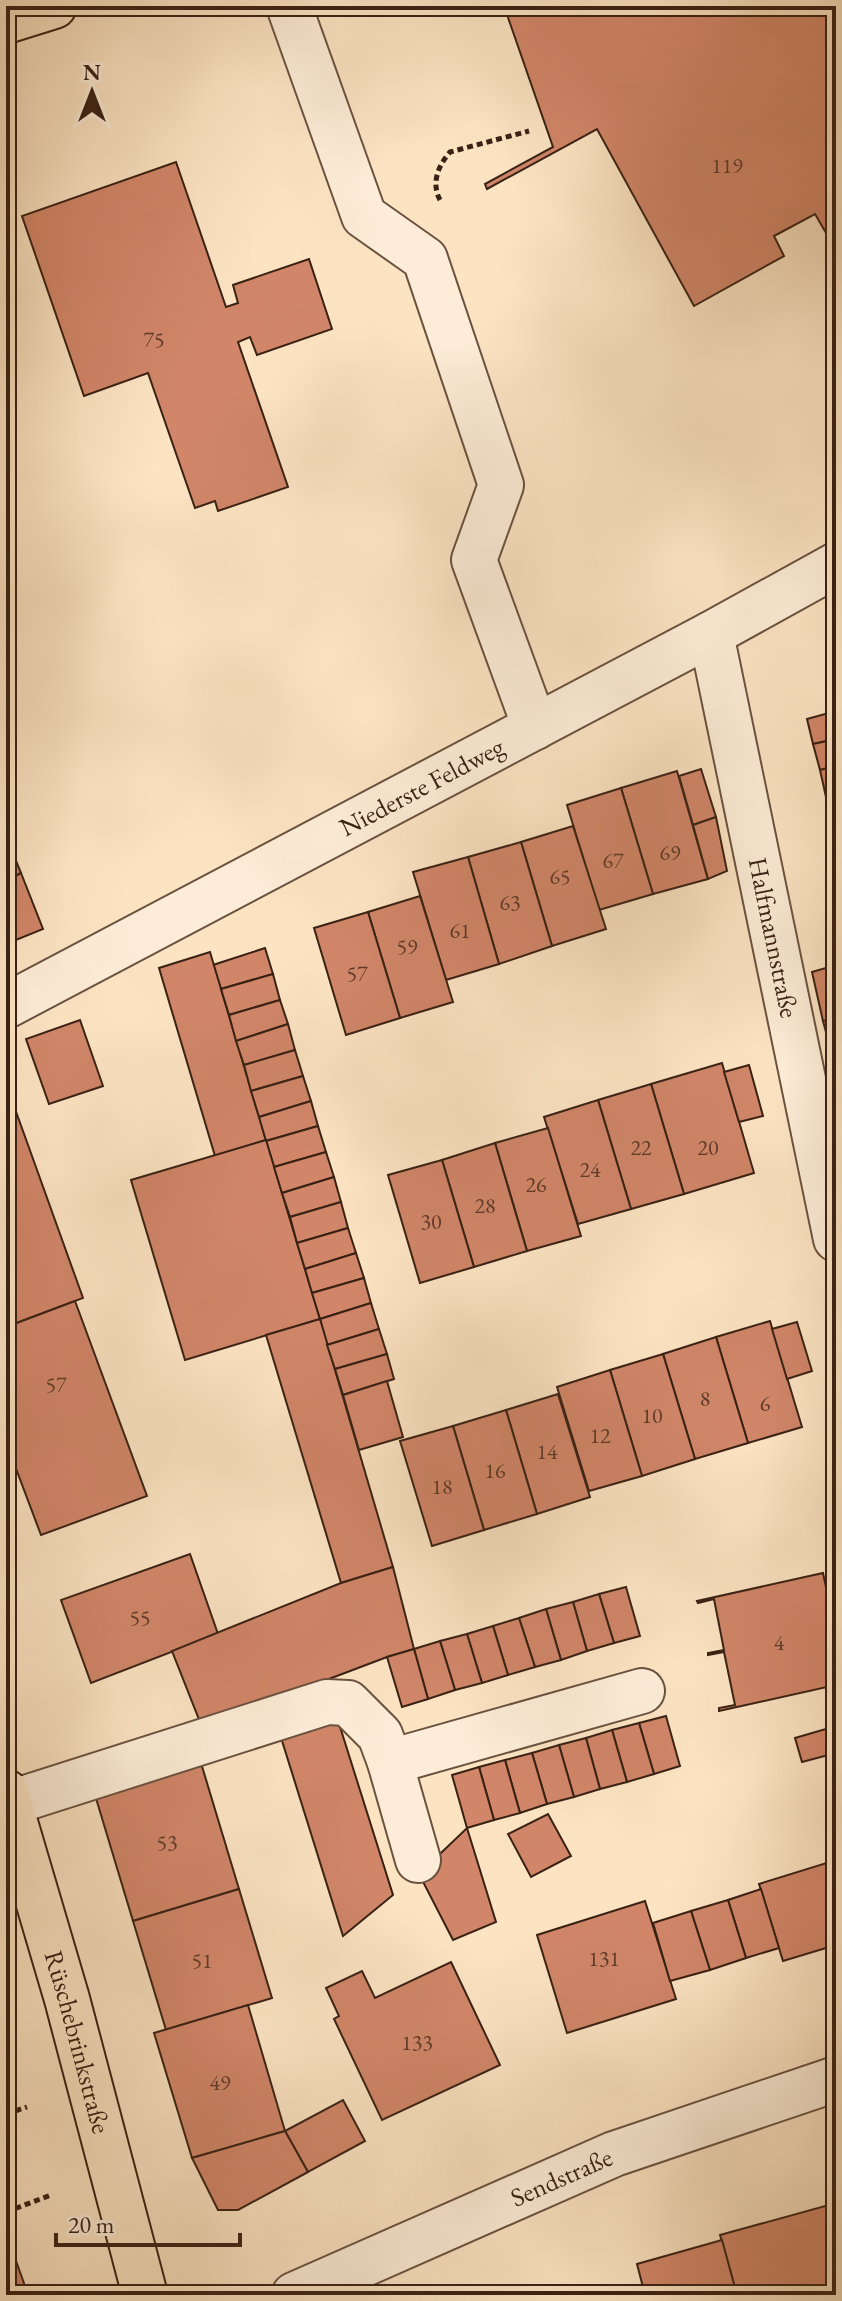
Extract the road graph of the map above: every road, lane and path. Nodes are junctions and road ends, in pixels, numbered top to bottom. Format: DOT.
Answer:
graph roads {
  1 [pos="54,6"];
  2 [pos="289,6"];
  3 [pos="6,21"];
  4 [pos="836,565"];
  5 [pos="711,634"];
  6 [pos="535,727"];
  7 [pos="6,1006"];
  8 [pos="836,1239"];
  9 [pos="642,1691"];
  10 [pos="390,1762"];
  11 [pos="8,1797"];
  12 [pos="418,1860"];
  13 [pos="836,2079"];
  14 [pos="27,2107"];
  15 [pos="6,2114"];
  16 [pos="51,2195"];
  17 [pos="6,2212"];
  18 [pos="145,2295"];
  19 [pos="294,2295"];
  1 -- 3 [label="main road"];
  2 -- 6 [label="street"];
  4 -- 5 [label="street, Niederste Feldweg"];
  5 -- 6 [label="street, Niederste Feldweg"];
  5 -- 8 [label="street, Halfmannstraße"];
  6 -- 7 [label="street, Niederste Feldweg"];
  9 -- 10 [label="street"];
  10 -- 11 [label="street"];
  10 -- 12 [label="street"];
  11 -- 18 [label="main road, Rüschebrinkstraße"];
  13 -- 19 [label="street, Sendstraße"];
  14 -- 15 [label="path"];
  16 -- 17 [label="path"];
}
